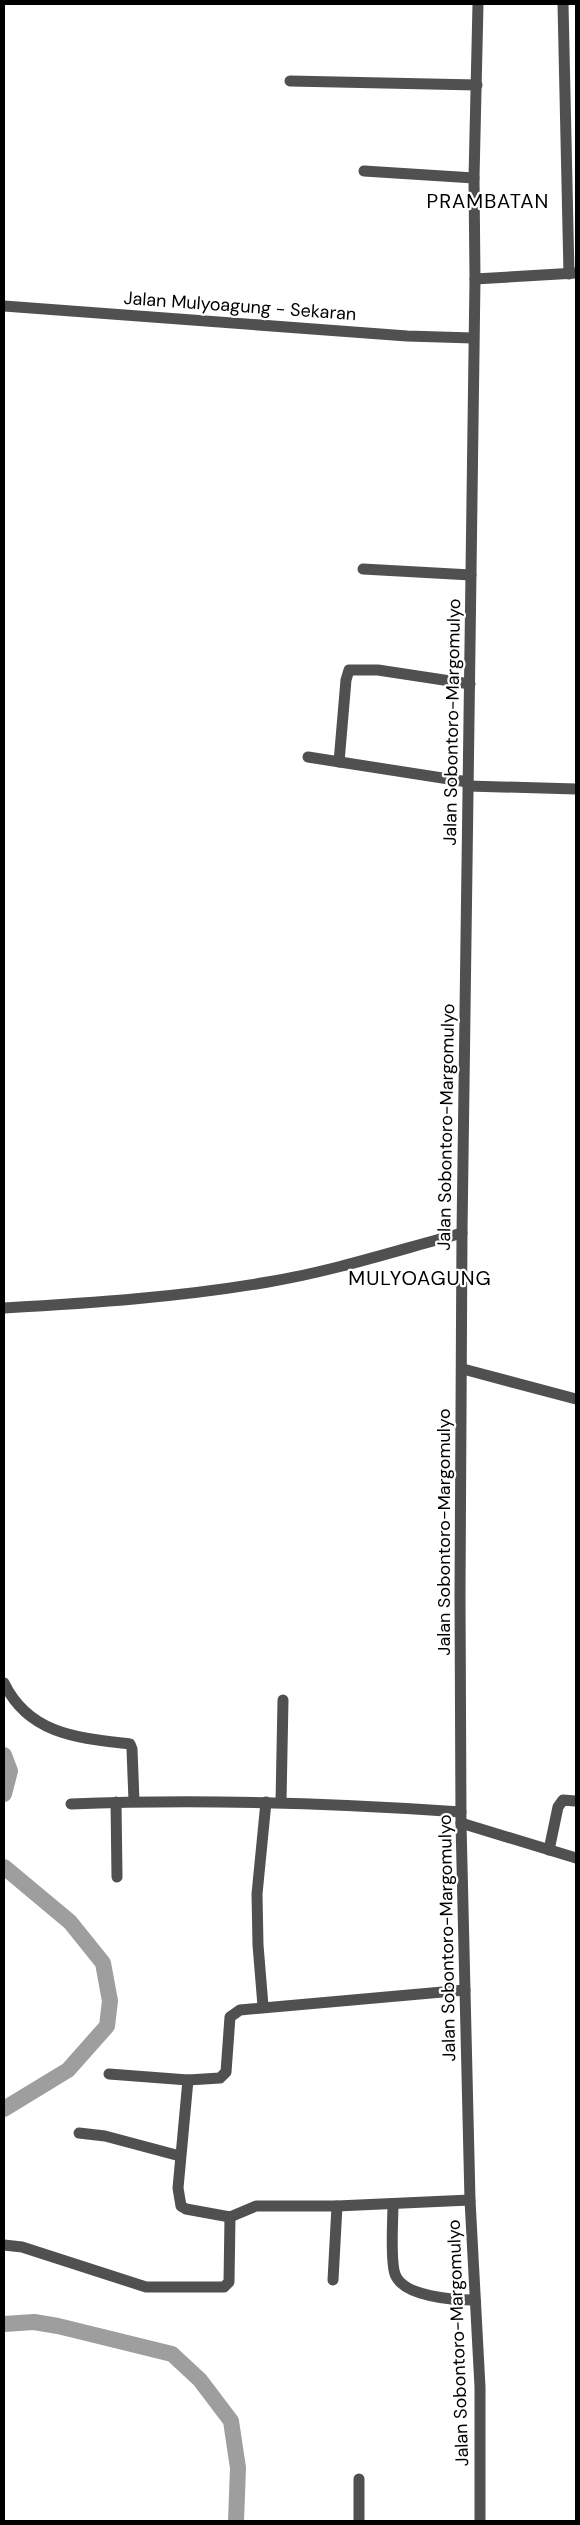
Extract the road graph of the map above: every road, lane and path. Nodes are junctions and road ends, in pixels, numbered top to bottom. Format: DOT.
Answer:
graph roads {
  1 [pos="478,4"];
  2 [pos="563,4"];
  3 [pos="290,81"];
  4 [pos="477,85"];
  5 [pos="364,171"];
  6 [pos="571,172"];
  7 [pos="474,178"];
  8 [pos="573,274"];
  9 [pos="475,279"];
  10 [pos="4,306"];
  11 [pos="473,338"];
  12 [pos="363,569"];
  13 [pos="472,575"];
  14 [pos="470,684"];
  15 [pos="308,758"];
  16 [pos="339,762"];
  17 [pos="468,784"];
  18 [pos="576,789"];
  19 [pos="462,1233"];
  20 [pos="4,1308"];
  21 [pos="463,1369"];
  22 [pos="576,1399"];
  23 [pos="4,1683"];
  24 [pos="283,1700"];
  25 [pos="134,1801"];
  26 [pos="116,1802"];
  27 [pos="266,1802"];
  28 [pos="281,1802"];
  29 [pos="575,1802"];
  30 [pos="71,1804"];
  31 [pos="461,1818"];
  32 [pos="549,1850"];
  33 [pos="576,1858"];
  34 [pos="117,1878"];
  35 [pos="465,1990"];
  36 [pos="264,2006"];
  37 [pos="109,2074"];
  38 [pos="188,2080"];
  39 [pos="78,2133"];
  40 [pos="180,2156"];
  41 [pos="470,2200"];
  42 [pos="393,2204"];
  43 [pos="337,2206"];
  44 [pos="230,2217"];
  45 [pos="4,2245"];
  46 [pos="333,2280"];
  47 [pos="475,2300"];
  48 [pos="360,2479"];
  49 [pos="359,2521"];
  50 [pos="480,2521"];
  1 -- 4 [label="street, Jalan Sobontoro-Margomulyo"];
  2 -- 6 [label="street"];
  3 -- 4 [label="street"];
  4 -- 7 [label="street, Jalan Sobontoro-Margomulyo"];
  5 -- 7 [label="street"];
  6 -- 8 [label="street"];
  7 -- 9 [label="street, Jalan Sobontoro-Margomulyo"];
  8 -- 9 [label="street"];
  9 -- 11 [label="street, Jalan Sobontoro-Margomulyo"];
  10 -- 11 [label="street, Jalan Mulyoagung - Sekaran"];
  11 -- 13 [label="street, Jalan Sobontoro-Margomulyo"];
  12 -- 13 [label="street"];
  13 -- 14 [label="street, Jalan Sobontoro-Margomulyo"];
  14 -- 16 [label="street"];
  14 -- 17 [label="street, Jalan Sobontoro-Margomulyo"];
  15 -- 16 [label="street"];
  16 -- 17 [label="street"];
  17 -- 18 [label="street"];
  17 -- 19 [label="street, Jalan Sobontoro-Margomulyo"];
  19 -- 20 [label="street"];
  19 -- 21 [label="street, Jalan Sobontoro-Margomulyo"];
  21 -- 22 [label="street"];
  21 -- 31 [label="street, Jalan Sobontoro-Margomulyo"];
  23 -- 25 [label="street"];
  24 -- 28 [label="street"];
  25 -- 26 [label="street"];
  25 -- 27 [label="street"];
  26 -- 30 [label="street"];
  26 -- 34 [label="street"];
  27 -- 28 [label="street"];
  27 -- 36 [label="street"];
  28 -- 31 [label="street"];
  29 -- 32 [label="street"];
  31 -- 32 [label="street"];
  31 -- 35 [label="street, Jalan Sobontoro-Margomulyo"];
  32 -- 33 [label="street"];
  35 -- 36 [label="street"];
  35 -- 41 [label="street, Jalan Sobontoro-Margomulyo"];
  36 -- 38 [label="street"];
  37 -- 38 [label="street"];
  38 -- 40 [label="street"];
  39 -- 40 [label="street"];
  40 -- 44 [label="street"];
  41 -- 42 [label="street"];
  41 -- 47 [label="street, Jalan Sobontoro-Margomulyo"];
  42 -- 43 [label="street"];
  42 -- 47 [label="street"];
  43 -- 44 [label="street"];
  43 -- 46 [label="street"];
  44 -- 45 [label="street"];
  47 -- 50 [label="street, Jalan Sobontoro-Margomulyo"];
  48 -- 49 [label="street"];
}
